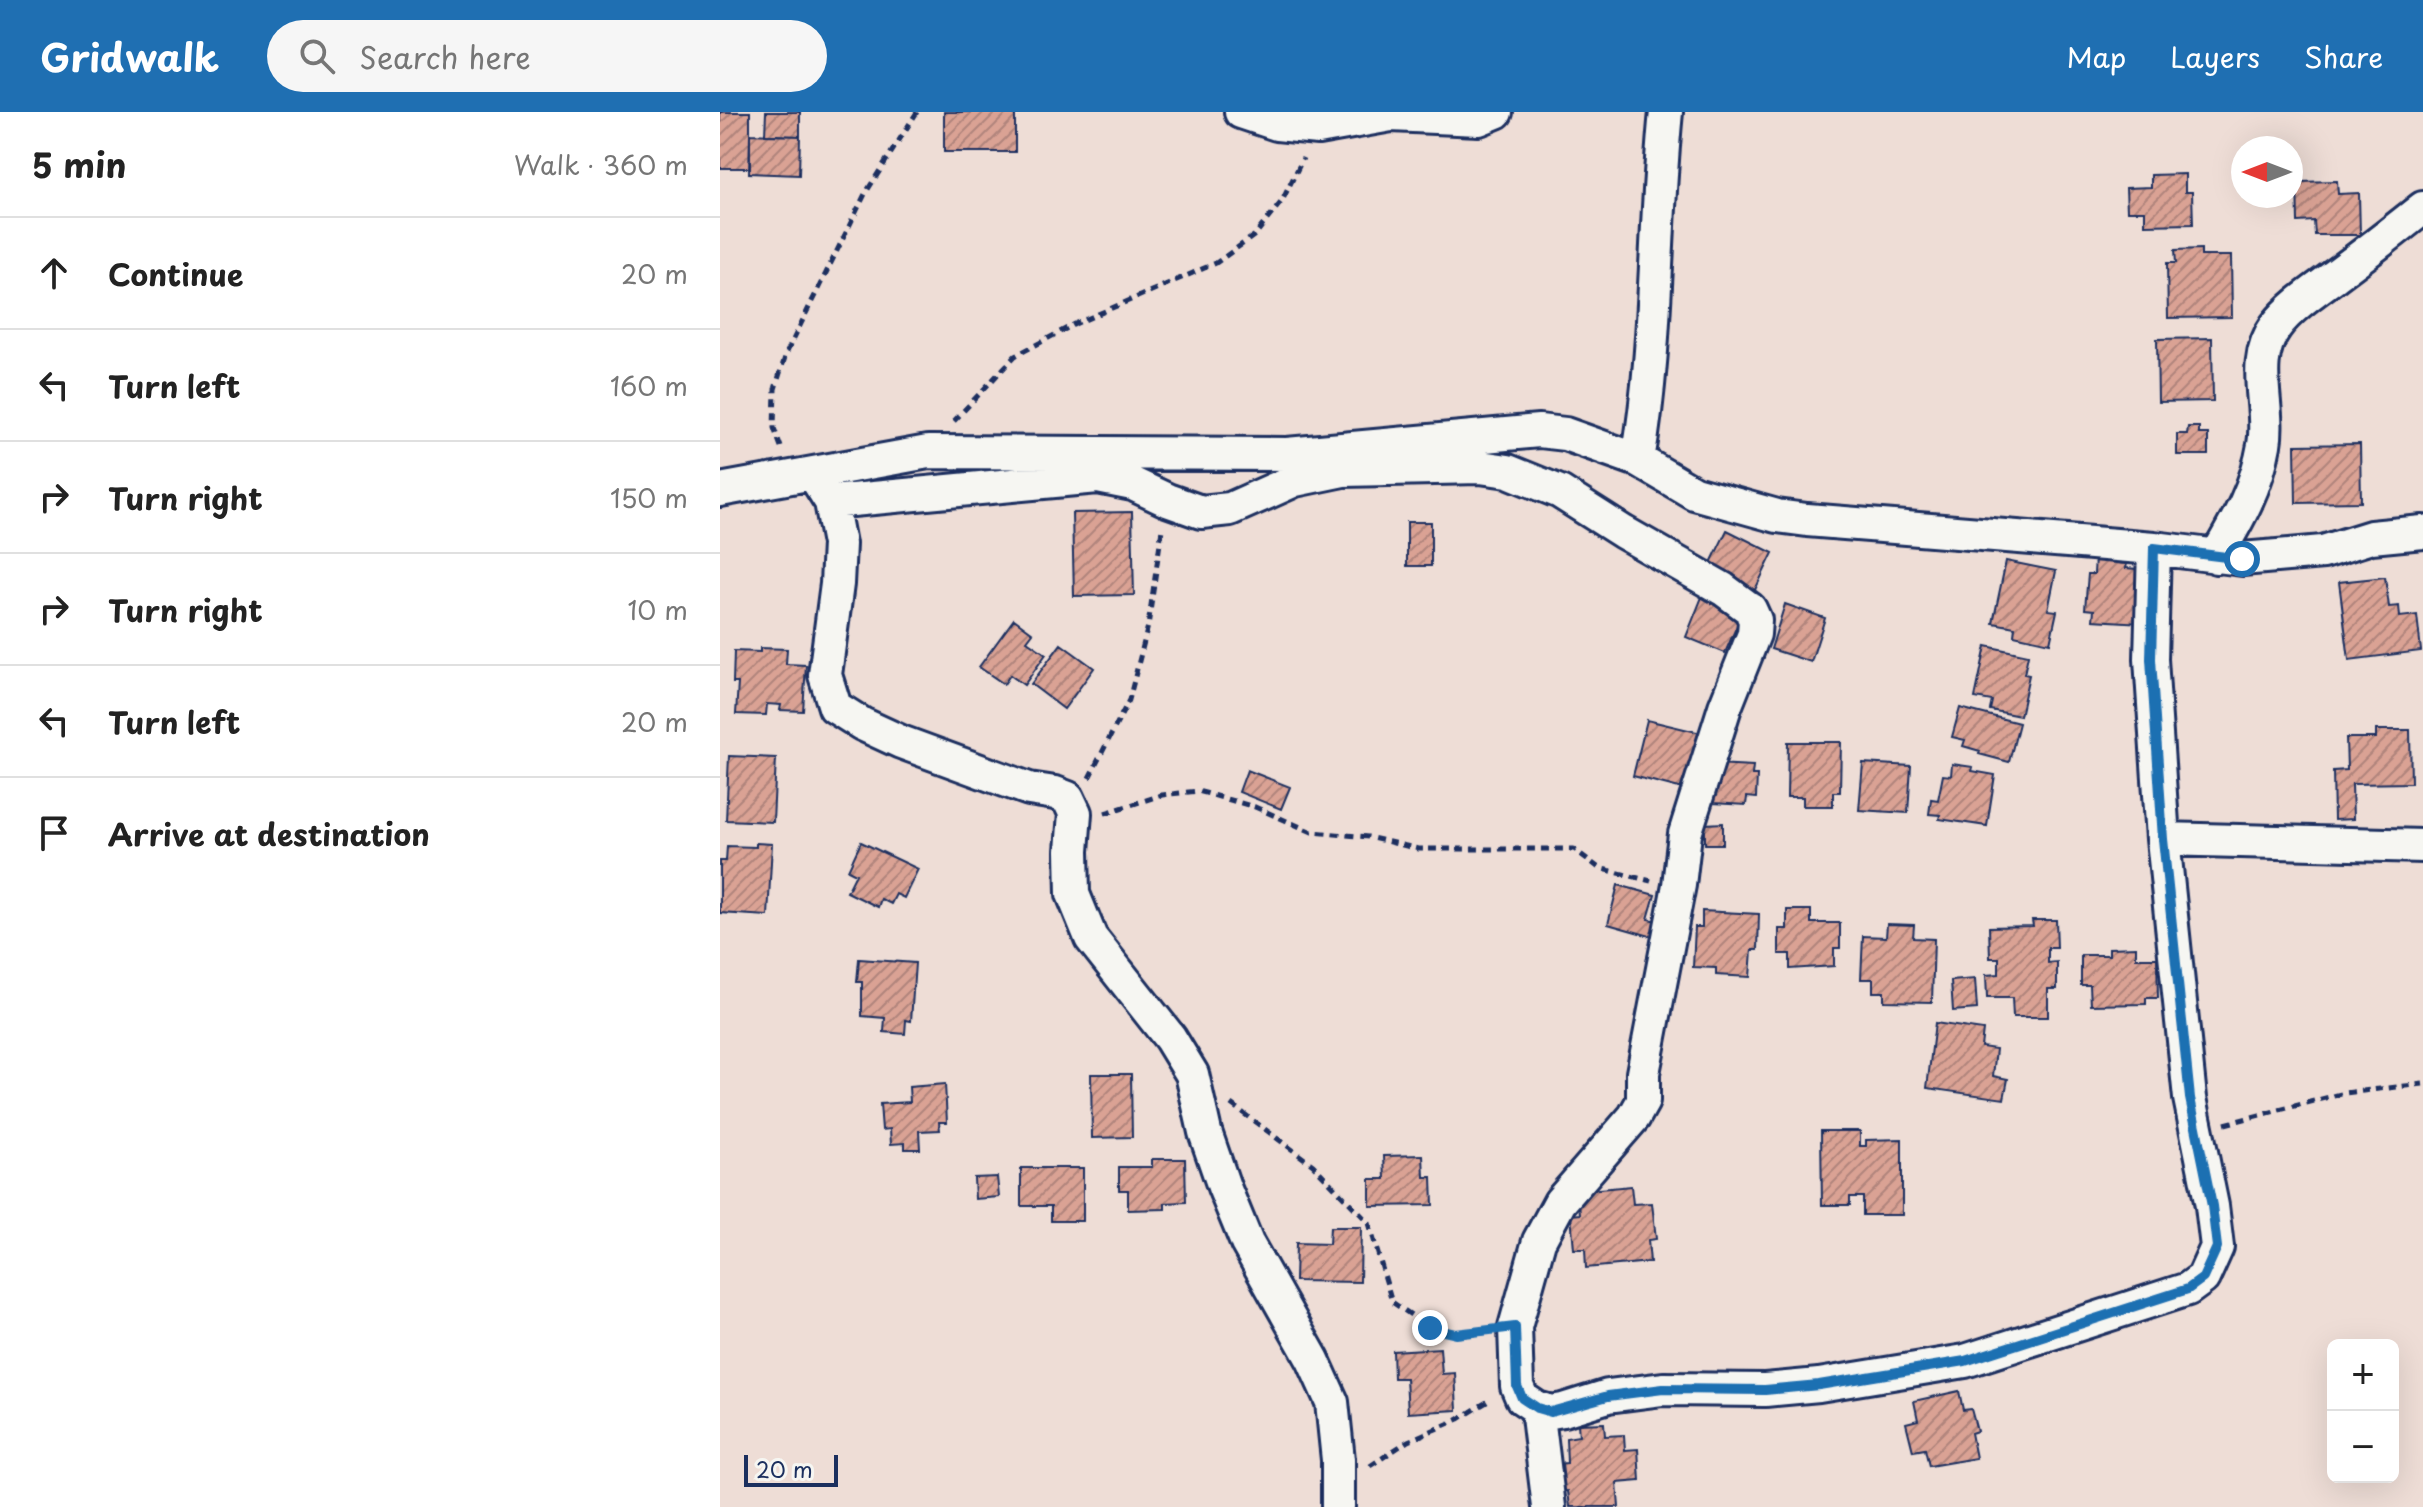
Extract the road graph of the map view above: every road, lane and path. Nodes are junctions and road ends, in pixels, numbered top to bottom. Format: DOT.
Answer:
graph roads {
  1 [pos="917,112"];
  2 [pos="1241,112"];
  3 [pos="1496,112"];
  4 [pos="1666,112"];
  5 [pos="1318,128"];
  6 [pos="2423,208"];
  7 [pos="928,452"];
  8 [pos="1638,460"];
  9 [pos="803,476"];
  10 [pos="720,490"];
  11 [pos="1167,500"];
  12 [pos="831,502"];
  13 [pos="2423,532"];
  14 [pos="2154,548"];
  15 [pos="2216,557"];
  16 [pos="1075,821"];
  17 [pos="2163,839"];
  18 [pos="2423,846"];
  19 [pos="1679,885"];
  20 [pos="1192,1074"];
  21 [pos="2423,1084"];
  22 [pos="2197,1133"];
  23 [pos="1515,1327"];
  24 [pos="1527,1397"];
  25 [pos="1338,1502"];
  26 [pos="1549,1507"];
  1 -- 9 [label="path"];
  2 -- 5 [label="street"];
  3 -- 5 [label="street"];
  4 -- 8 [label="street"];
  5 -- 7 [label="path"];
  6 -- 15 [label="street"];
  7 -- 8 [label="street"];
  7 -- 9 [label="street"];
  8 -- 14 [label="street"];
  9 -- 10 [label="street"];
  9 -- 12 [label="street"];
  11 -- 12 [label="street"];
  11 -- 16 [label="path"];
  11 -- 19 [label="street"];
  12 -- 16 [label="street"];
  13 -- 15 [label="street"];
  14 -- 15 [label="street"];
  14 -- 17 [label="street"];
  16 -- 19 [label="path"];
  16 -- 20 [label="street"];
  17 -- 18 [label="street"];
  17 -- 22 [label="street"];
  19 -- 23 [label="street"];
  20 -- 23 [label="path"];
  20 -- 25 [label="street"];
  21 -- 22 [label="path"];
  22 -- 24 [label="street"];
  23 -- 24 [label="street"];
  24 -- 25 [label="path"];
  24 -- 26 [label="street"];
}
